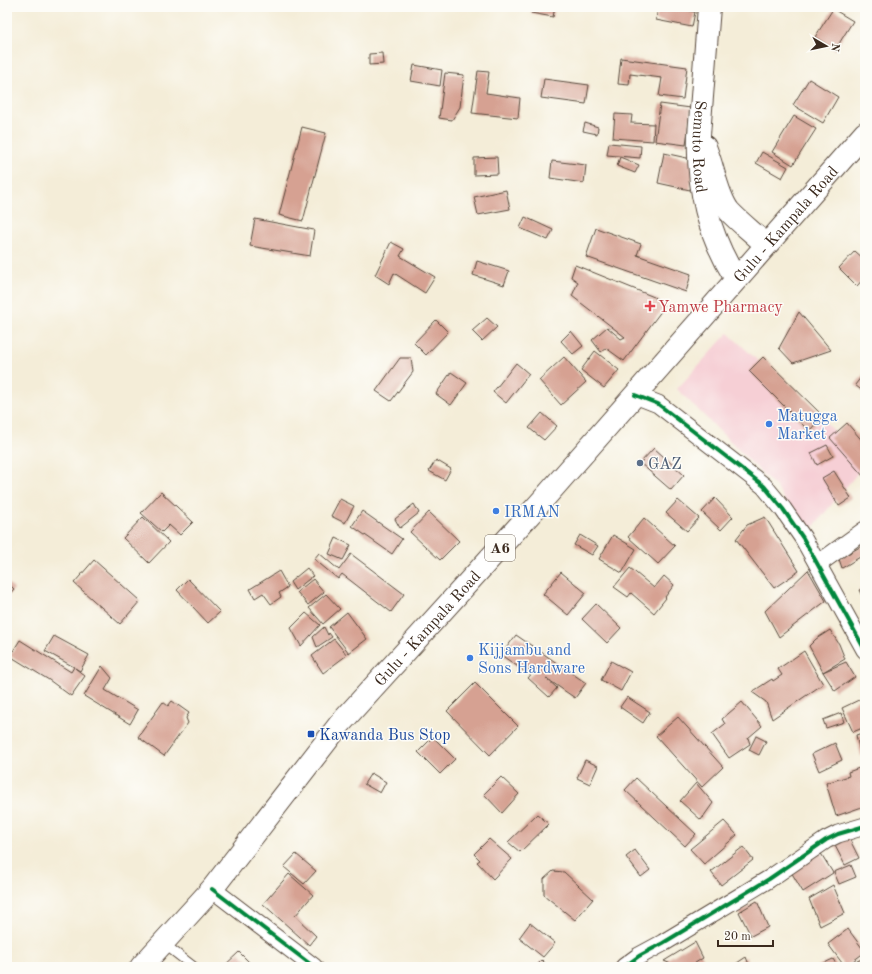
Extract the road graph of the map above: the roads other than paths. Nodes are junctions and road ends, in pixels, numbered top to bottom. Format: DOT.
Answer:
graph roads {
  1 [pos="709,7"];
  2 [pos="865,133"];
  3 [pos="699,135"];
  4 [pos="766,245"];
  5 [pos="736,279"];
  6 [pos="635,394"];
  7 [pos="865,530"];
  8 [pos="818,564"];
  9 [pos="865,650"];
  10 [pos="865,826"];
  11 [pos="212,889"];
  12 [pos="163,943"];
  13 [pos="141,967"];
  14 [pos="194,967"];
  15 [pos="314,967"];
  16 [pos="624,967"];
  1 -- 3 [label="main road, Semuto Road"];
  2 -- 4 [label="main road, Gulu - Kampala Road / A6"];
  3 -- 4 [label="main road"];
  3 -- 5 [label="main road, Semuto Road"];
  4 -- 5 [label="main road, Gulu - Kampala Road / A6"];
  5 -- 6 [label="main road, Gulu - Kampala Road / A6"];
  6 -- 8 [label="street"];
  6 -- 11 [label="main road, Gulu - Kampala Road / A6"];
  7 -- 8 [label="street"];
  8 -- 9 [label="street"];
  10 -- 16 [label="street"];
  11 -- 12 [label="main road, Gulu - Kampala Road / A6"];
  11 -- 15 [label="street"];
  12 -- 13 [label="main road, Gulu - Kampala Road / A6"];
  12 -- 14 [label="lane"];
}
